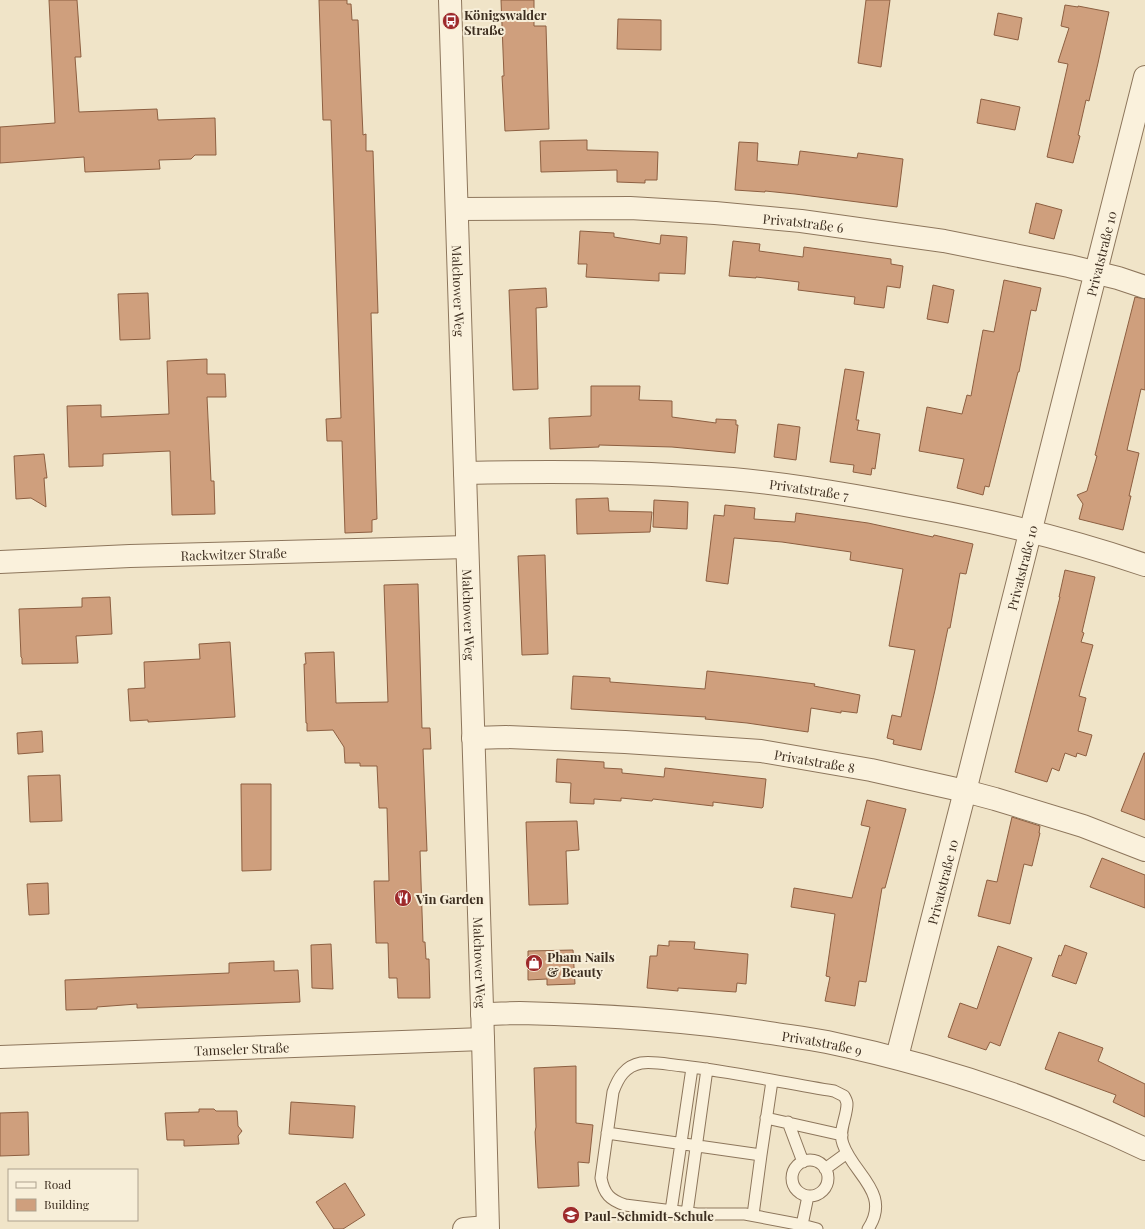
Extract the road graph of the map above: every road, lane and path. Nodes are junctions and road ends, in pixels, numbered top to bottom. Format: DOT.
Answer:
graph roads {
  1 [pos="450,0"];
  2 [pos="1145,77"];
  3 [pos="457,209"];
  4 [pos="1096,273"];
  5 [pos="1145,287"];
  6 [pos="465,473"];
  7 [pos="1031,531"];
  8 [pos="467,546"];
  9 [pos="0,562"];
  10 [pos="1145,565"];
  11 [pos="473,738"];
  12 [pos="965,790"];
  13 [pos="1145,850"];
  14 [pos="482,1014"];
  15 [pos="483,1039"];
  16 [pos="0,1057"];
  17 [pos="896,1057"];
  18 [pos="692,1068"];
  19 [pos="707,1069"];
  20 [pos="772,1081"];
  21 [pos="766,1118"];
  22 [pos="788,1122"];
  23 [pos="607,1133"];
  24 [pos="842,1135"];
  25 [pos="682,1144"];
  26 [pos="697,1146"];
  27 [pos="1145,1149"];
  28 [pos="847,1153"];
  29 [pos="761,1155"];
  30 [pos="803,1162"];
  31 [pos="825,1169"];
  32 [pos="808,1196"];
  33 [pos="671,1211"];
  34 [pos="687,1213"];
  35 [pos="753,1215"];
  36 [pos="802,1225"];
  37 [pos="488,1228"];
  38 [pos="464,1229"];
  39 [pos="817,1229"];
  40 [pos="868,1229"];
  1 -- 3 [label="street, Malchower Weg"];
  2 -- 4 [label="street, Privatstraße 10"];
  3 -- 4 [label="street, Privatstraße 6"];
  3 -- 6 [label="street, Malchower Weg"];
  4 -- 5 [label="street, Privatstraße 6"];
  4 -- 7 [label="street, Privatstraße 10"];
  6 -- 7 [label="street, Privatstraße 7"];
  6 -- 8 [label="street, Malchower Weg"];
  7 -- 10 [label="street, Privatstraße 7"];
  7 -- 12 [label="street, Privatstraße 10"];
  8 -- 9 [label="street, Rackwitzer Straße"];
  8 -- 11 [label="street, Malchower Weg"];
  11 -- 12 [label="street, Privatstraße 8"];
  11 -- 14 [label="street, Malchower Weg"];
  12 -- 13 [label="street, Privatstraße 8"];
  12 -- 17 [label="street, Privatstraße 10"];
  14 -- 15 [label="street, Malchower Weg"];
  14 -- 17 [label="street, Privatstraße 9"];
  15 -- 16 [label="street, Tamseler Straße"];
  15 -- 37 [label="street, Malchower Weg"];
  17 -- 27 [label="street, Privatstraße 9"];
  18 -- 19 [label="lane"];
  18 -- 23 [label="lane"];
  18 -- 25 [label="lane"];
  19 -- 20 [label="lane"];
  19 -- 26 [label="lane"];
  20 -- 21 [label="lane"];
  20 -- 24 [label="lane"];
  21 -- 22 [label="lane"];
  21 -- 29 [label="lane"];
  22 -- 24 [label="lane"];
  22 -- 30 [label="lane"];
  23 -- 25 [label="lane"];
  23 -- 33 [label="lane"];
  24 -- 28 [label="lane"];
  25 -- 26 [label="lane"];
  25 -- 33 [label="lane"];
  26 -- 29 [label="lane"];
  26 -- 34 [label="lane"];
  28 -- 31 [label="lane"];
  28 -- 40 [label="lane"];
  29 -- 35 [label="lane"];
  30 -- 31 [label="lane"];
  30 -- 32 [label="lane"];
  31 -- 32 [label="lane"];
  32 -- 36 [label="lane"];
  33 -- 34 [label="lane"];
  34 -- 35 [label="lane"];
  35 -- 36 [label="lane"];
  36 -- 39 [label="lane"];
  37 -- 38 [label="street"];
}
